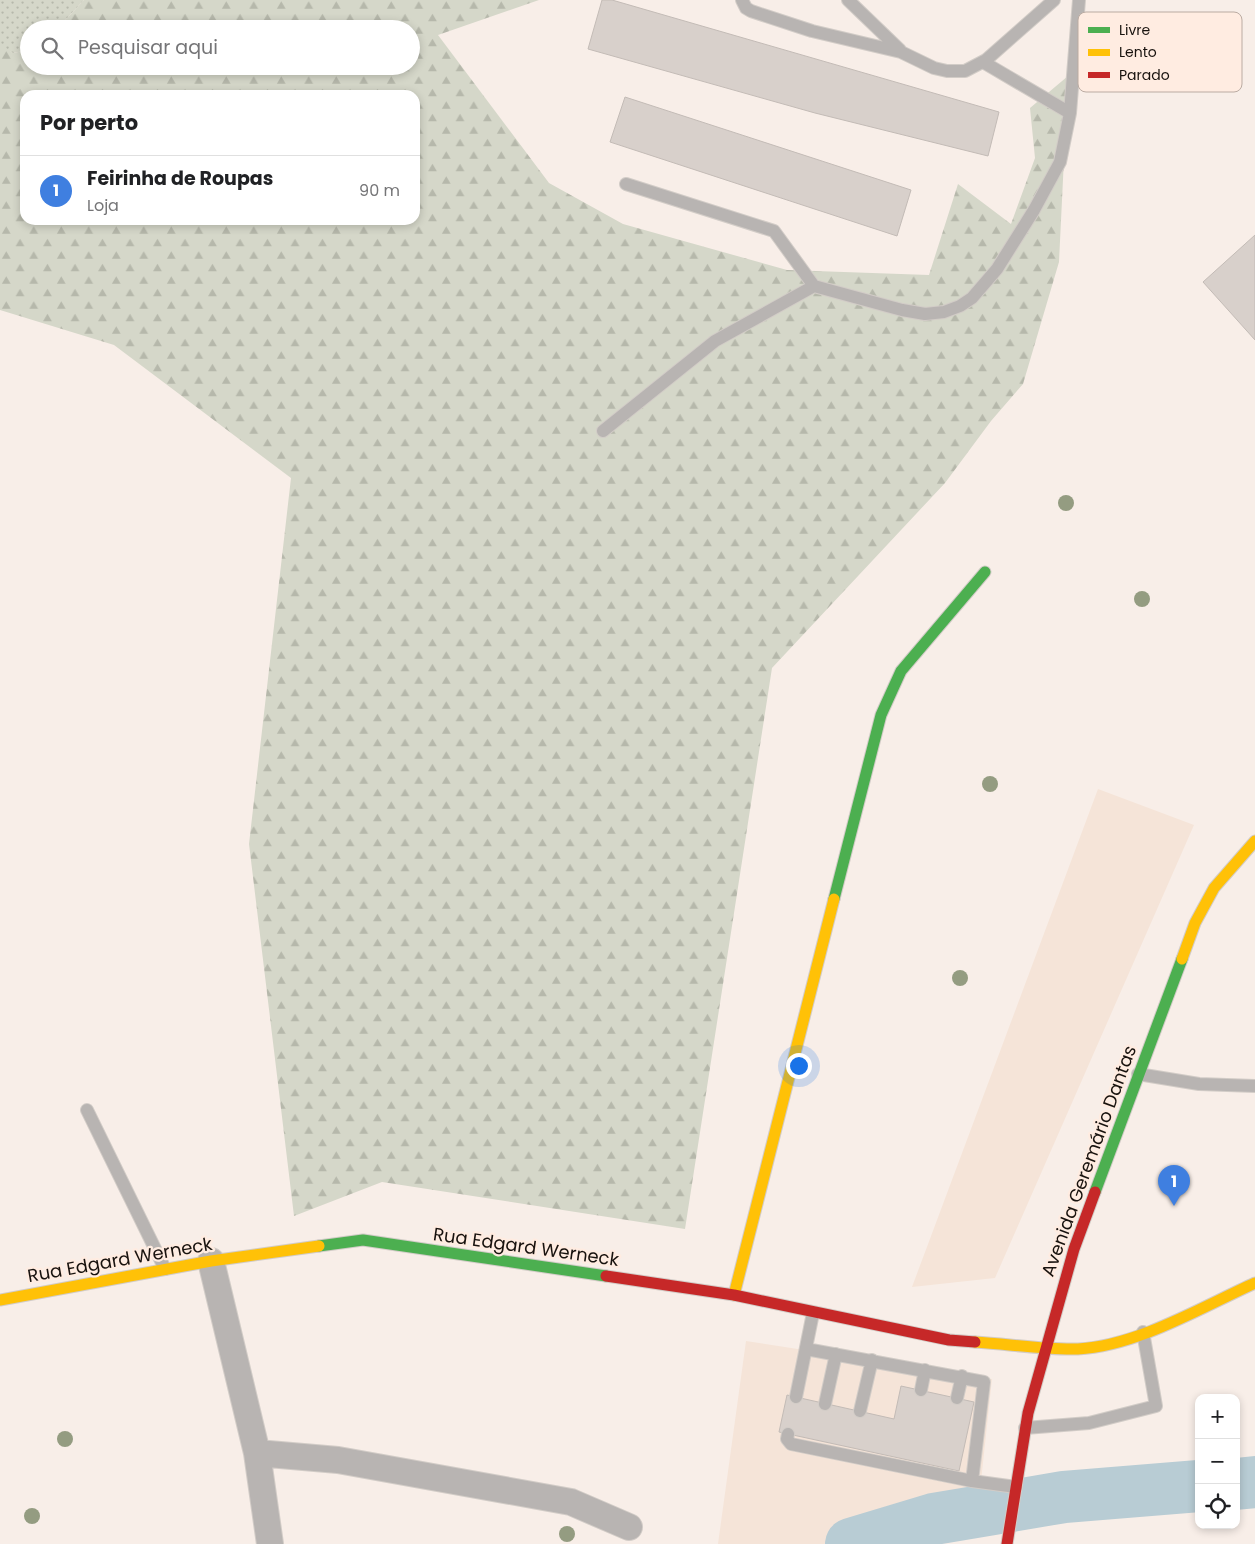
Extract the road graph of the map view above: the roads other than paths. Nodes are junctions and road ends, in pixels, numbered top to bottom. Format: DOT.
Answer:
graph roads {
  1 [pos="742,0"];
  2 [pos="848,0"];
  3 [pos="1054,0"];
  4 [pos="1078,13"];
  5 [pos="901,52"];
  6 [pos="983,62"];
  7 [pos="1070,114"];
  8 [pos="626,184"];
  9 [pos="814,286"];
  10 [pos="603,431"];
  11 [pos="985,572"];
  12 [pos="1255,841"];
  13 [pos="1138,1074"];
  14 [pos="1255,1086"];
  15 [pos="87,1110"];
  16 [pos="211,1261"];
  17 [pos="165,1268"];
  18 [pos="1255,1283"];
  19 [pos="0,1289"];
  20 [pos="734,1295"];
  21 [pos="5,1299"];
  22 [pos="813,1313"];
  23 [pos="1143,1332"];
  24 [pos="1046,1347"];
  25 [pos="806,1349"];
  26 [pos="836,1354"];
  27 [pos="872,1360"];
  28 [pos="925,1370"];
  29 [pos="962,1376"];
  30 [pos="921,1390"];
  31 [pos="796,1397"];
  32 [pos="957,1398"];
  33 [pos="825,1404"];
  34 [pos="860,1411"];
  35 [pos="1025,1428"];
  36 [pos="788,1434"];
  37 [pos="257,1453"];
  38 [pos="972,1481"];
  39 [pos="1016,1488"];
  40 [pos="629,1527"];
  41 [pos="1007,1541"];
  42 [pos="270,1544"];
  1 -- 5 [label="lane"];
  2 -- 5 [label="lane"];
  3 -- 6 [label="lane"];
  4 -- 7 [label="lane"];
  5 -- 6 [label="lane"];
  6 -- 7 [label="lane"];
  7 -- 9 [label="lane"];
  8 -- 9 [label="lane"];
  9 -- 10 [label="lane"];
  11 -- 20 [label="street"];
  12 -- 13 [label="street, Avenida Geremário Dantas"];
  13 -- 14 [label="lane"];
  13 -- 24 [label="street, Avenida Geremário Dantas"];
  15 -- 17 [label="lane"];
  16 -- 17 [label="street, Rua Edgard Werneck"];
  16 -- 20 [label="street, Rua Edgard Werneck"];
  16 -- 37 [label="street"];
  17 -- 21 [label="street, Rua Edgard Werneck"];
  18 -- 23 [label="street, Rua Edgard Werneck"];
  19 -- 21 [label="street"];
  20 -- 22 [label="street, Rua Edgard Werneck"];
  22 -- 24 [label="street, Rua Edgard Werneck"];
  22 -- 25 [label="lane"];
  23 -- 24 [label="street, Rua Edgard Werneck"];
  23 -- 35 [label="lane"];
  24 -- 35 [label="street, Avenida Geremário Dantas"];
  25 -- 26 [label="lane"];
  25 -- 31 [label="lane"];
  26 -- 27 [label="lane"];
  26 -- 33 [label="lane"];
  27 -- 28 [label="lane"];
  27 -- 34 [label="lane"];
  28 -- 29 [label="lane"];
  28 -- 30 [label="lane"];
  29 -- 32 [label="lane"];
  29 -- 38 [label="lane"];
  35 -- 39 [label="street, Avenida Geremário Dantas"];
  36 -- 38 [label="lane"];
  37 -- 40 [label="street"];
  37 -- 42 [label="street"];
  38 -- 39 [label="lane"];
  39 -- 41 [label="street, Avenida Geremário Dantas"];
}
